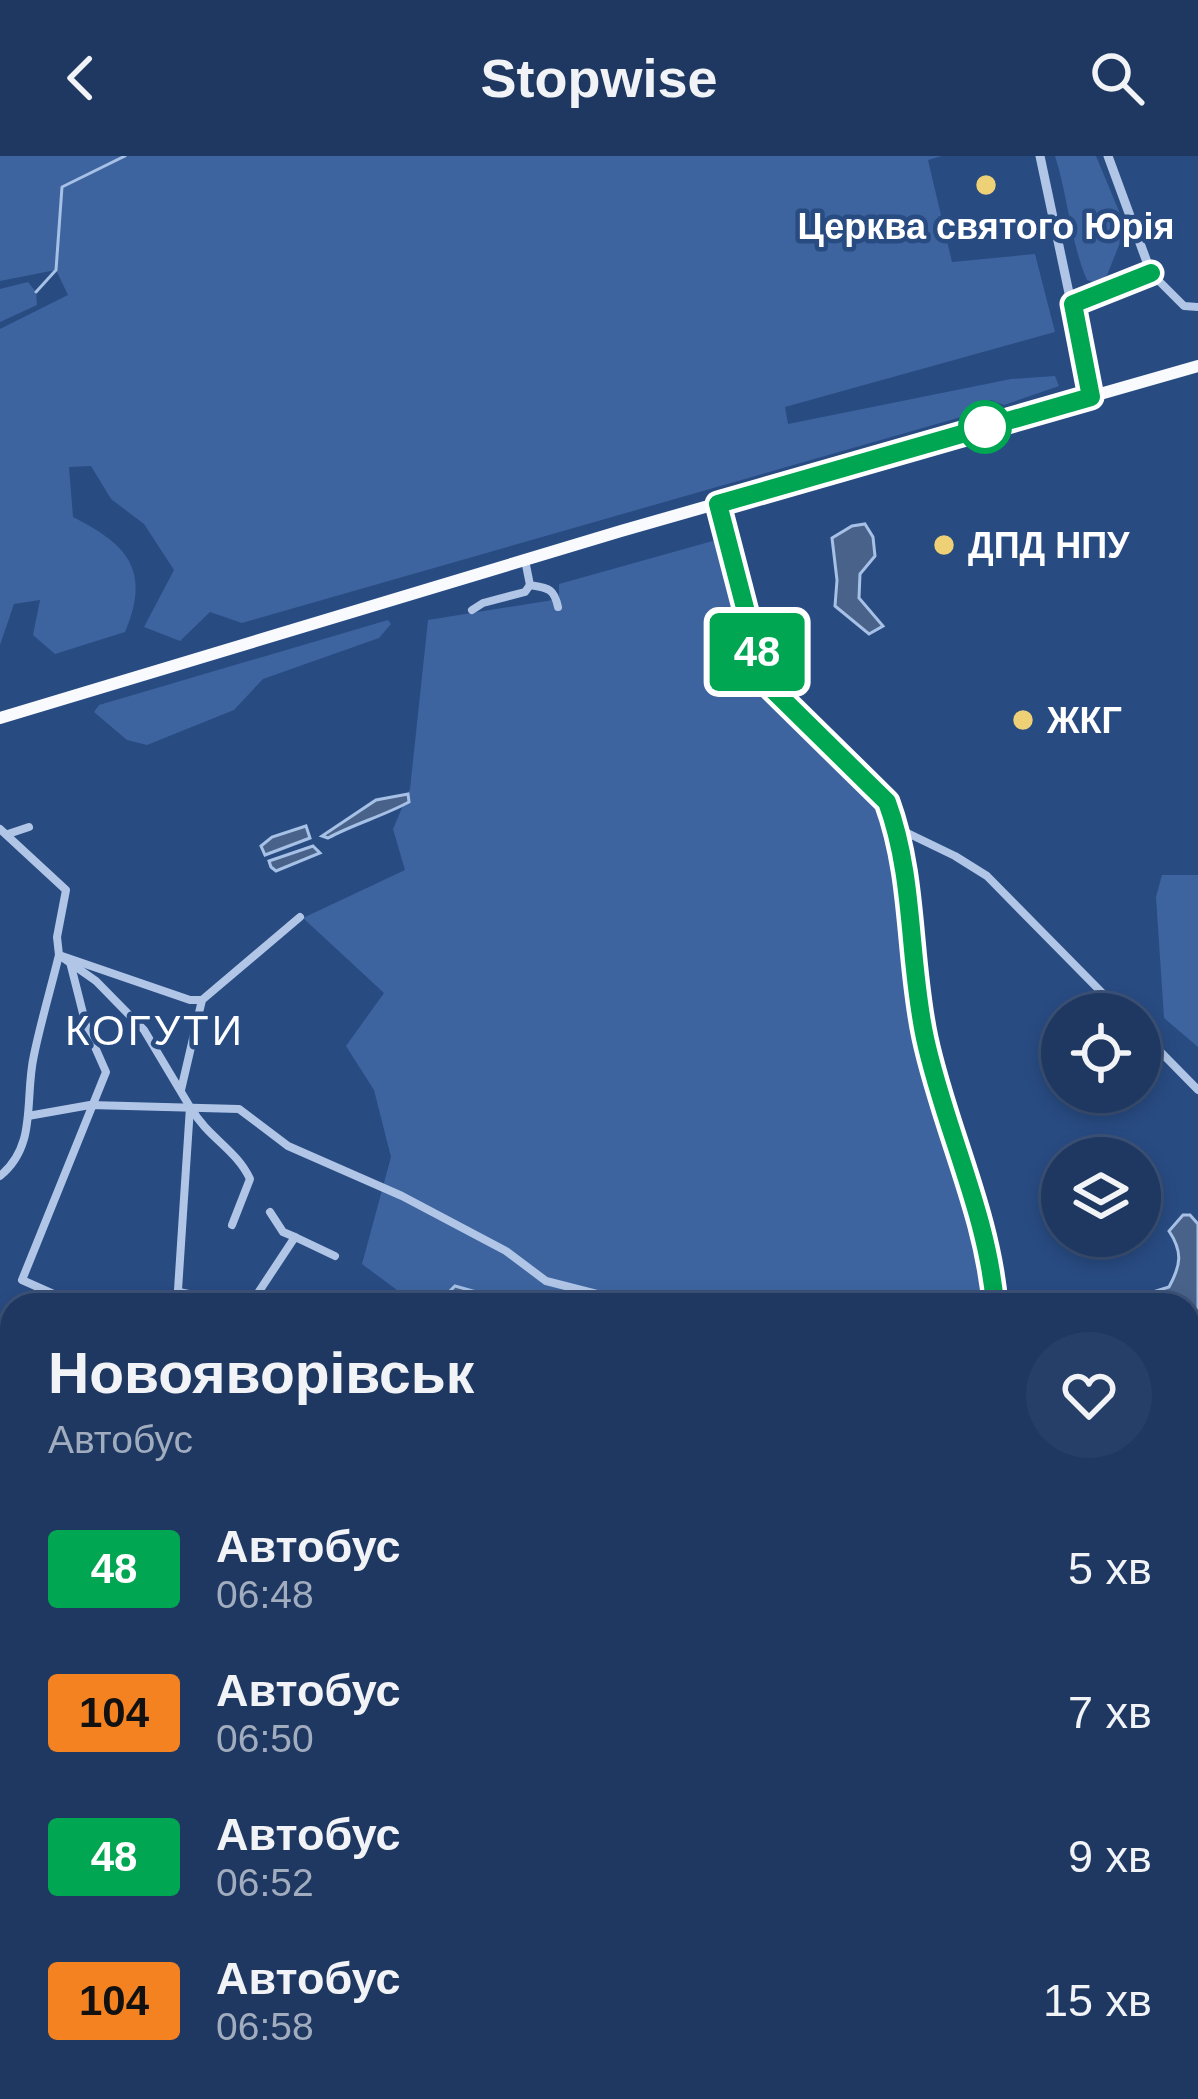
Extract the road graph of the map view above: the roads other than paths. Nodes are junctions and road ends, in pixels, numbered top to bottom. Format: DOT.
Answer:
graph roads {
  1 [pos="1040,156"];
  2 [pos="1108,156"];
  3 [pos="1151,273"];
  4 [pos="1073,304"];
  5 [pos="1198,307"];
  6 [pos="1198,367"];
  7 [pos="1091,397"];
  8 [pos="718,504"];
  9 [pos="525,560"];
  10 [pos="530,585"];
  11 [pos="558,607"];
  12 [pos="472,610"];
  13 [pos="0,718"];
  14 [pos="29,826"];
  15 [pos="896,827"];
  16 [pos="3,832"];
  17 [pos="299,917"];
  18 [pos="59,955"];
  19 [pos="70,962"];
  20 [pos="1102,993"];
  21 [pos="202,1000"];
  22 [pos="1161,1052"];
  23 [pos="181,1090"];
  24 [pos="1198,1090"];
  25 [pos="90,1105"];
  26 [pos="190,1107"];
  27 [pos="28,1116"];
  28 [pos="0,1176"];
  29 [pos="270,1212"];
  30 [pos="232,1225"];
  31 [pos="295,1237"];
  32 [pos="335,1256"];
  33 [pos="178,1292"];
  34 [pos="45,1293"];
  35 [pos="183,1293"];
  36 [pos="255,1293"];
  37 [pos="595,1293"];
  38 [pos="992,1293"];
  1 -- 4 [label="street"];
  2 -- 3 [label="street"];
  3 -- 4 [label="street"];
  3 -- 5 [label="street"];
  4 -- 7 [label="street"];
  6 -- 7 [label="highway"];
  7 -- 8 [label="highway"];
  8 -- 9 [label="highway"];
  8 -- 15 [label="street"];
  9 -- 10 [label="street"];
  9 -- 13 [label="highway"];
  10 -- 11 [label="street"];
  10 -- 12 [label="street"];
  14 -- 16 [label="street"];
  15 -- 20 [label="street"];
  15 -- 38 [label="street"];
  16 -- 18 [label="street"];
  17 -- 21 [label="street"];
  18 -- 19 [label="street"];
  18 -- 21 [label="street"];
  18 -- 27 [label="street"];
  19 -- 23 [label="street"];
  19 -- 25 [label="street"];
  21 -- 23 [label="street"];
  22 -- 24 [label="street"];
  23 -- 26 [label="street"];
  25 -- 26 [label="street"];
  25 -- 27 [label="street"];
  25 -- 34 [label="street"];
  26 -- 30 [label="street"];
  26 -- 33 [label="street"];
  26 -- 37 [label="street"];
  27 -- 28 [label="street"];
  29 -- 31 [label="street"];
  31 -- 32 [label="street"];
  31 -- 36 [label="street"];
  33 -- 35 [label="street"];
}
